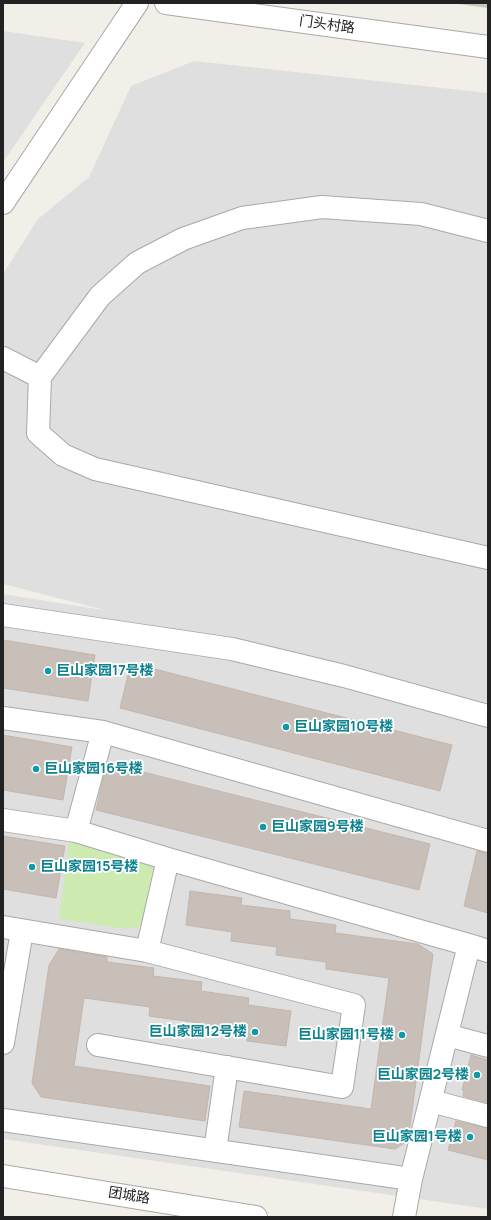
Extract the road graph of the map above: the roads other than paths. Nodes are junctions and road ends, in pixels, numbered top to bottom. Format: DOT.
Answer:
graph roads {
  1 [pos="137,3"];
  2 [pos="166,3"];
  3 [pos="488,48"];
  4 [pos="3,203"];
  5 [pos="488,231"];
  6 [pos="3,358"];
  7 [pos="40,378"];
  8 [pos="488,558"];
  9 [pos="3,615"];
  10 [pos="488,716"];
  11 [pos="3,718"];
  12 [pos="103,732"];
  13 [pos="3,820"];
  14 [pos="76,831"];
  15 [pos="488,841"];
  16 [pos="168,859"];
  17 [pos="12,929"];
  18 [pos="478,948"];
  19 [pos="147,951"];
  20 [pos="4,1035"];
  21 [pos="447,1035"];
  22 [pos="98,1045"];
  23 [pos="488,1046"];
  24 [pos="227,1067"];
  25 [pos="430,1101"];
  26 [pos="488,1116"];
  27 [pos="3,1120"];
  28 [pos="215,1151"];
  29 [pos="3,1176"];
  30 [pos="411,1179"];
  31 [pos="256,1217"];
  32 [pos="404,1217"];
  1 -- 4 [label="street"];
  2 -- 3 [label="street, 门头村路"];
  5 -- 7 [label="street"];
  6 -- 7 [label="street"];
  7 -- 8 [label="street"];
  9 -- 10 [label="street"];
  11 -- 12 [label="street"];
  12 -- 14 [label="street"];
  12 -- 15 [label="street"];
  13 -- 14 [label="street"];
  14 -- 16 [label="street"];
  16 -- 18 [label="street"];
  16 -- 19 [label="street"];
  17 -- 19 [label="street"];
  17 -- 20 [label="street"];
  18 -- 21 [label="street"];
  19 -- 24 [label="street"];
  21 -- 23 [label="street"];
  21 -- 25 [label="street"];
  22 -- 24 [label="street"];
  24 -- 28 [label="street"];
  25 -- 26 [label="street"];
  25 -- 30 [label="street"];
  27 -- 28 [label="street"];
  28 -- 30 [label="street"];
  29 -- 31 [label="street, 团城路"];
  30 -- 32 [label="street"];
}
